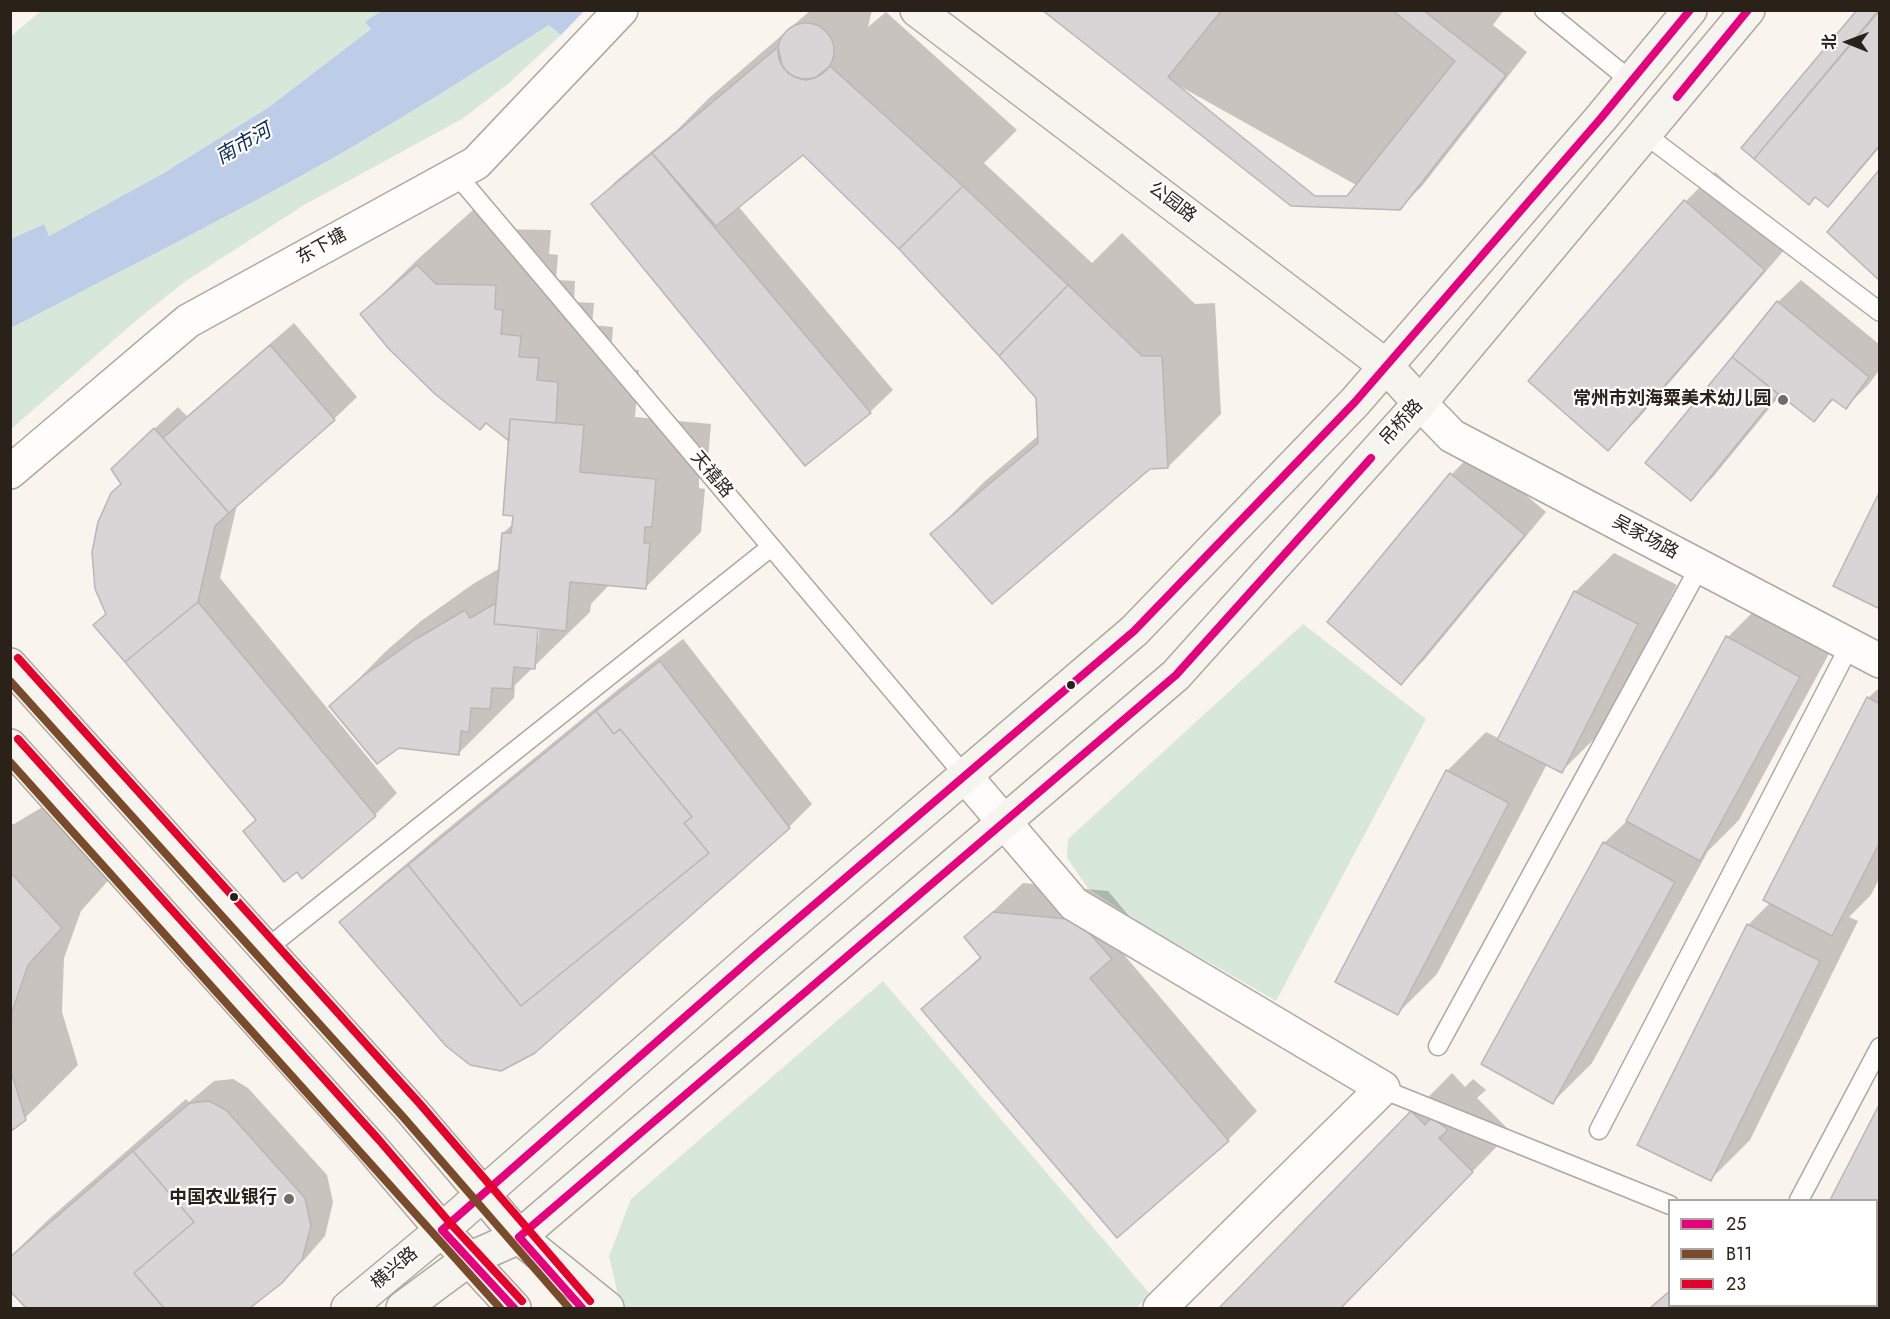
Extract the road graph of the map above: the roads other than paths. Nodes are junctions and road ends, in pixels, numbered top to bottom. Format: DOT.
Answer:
graph roads {
  1 [pos="621,10"];
  2 [pos="917,10"];
  3 [pos="1544,10"];
  4 [pos="1690,10"];
  5 [pos="1748,10"];
  6 [pos="1630,83"];
  7 [pos="1646,135"];
  8 [pos="456,174"];
  9 [pos="1880,312"];
  10 [pos="1386,366"];
  11 [pos="1420,403"];
  12 [pos="10,472"];
  13 [pos="771,547"];
  14 [pos="1700,566"];
  15 [pos="1850,645"];
  16 [pos="1880,661"];
  17 [pos="10,664"];
  18 [pos="10,746"];
  19 [pos="965,776"];
  20 [pos="1005,822"];
  21 [pos="266,949"];
  22 [pos="1438,1046"];
  23 [pos="1880,1047"];
  24 [pos="1382,1089"];
  25 [pos="1599,1130"];
  26 [pos="483,1194"];
  27 [pos="1800,1199"];
  28 [pos="1668,1204"];
  29 [pos="442,1230"];
  30 [pos="519,1237"];
  31 [pos="469,1259"];
  32 [pos="348,1308"];
  33 [pos="403,1308"];
  34 [pos="505,1308"];
  35 [pos="514,1308"];
  36 [pos="582,1308"];
  37 [pos="607,1308"];
  38 [pos="1160,1308"];
  1 -- 8 [label="street, 东下塘"];
  2 -- 10 [label="main road, 公园路"];
  3 -- 6 [label="lane"];
  4 -- 6 [label="main road"];
  5 -- 7 [label="main road, 吊桥路"];
  6 -- 10 [label="main road"];
  7 -- 9 [label="lane"];
  7 -- 11 [label="main road, 吊桥路"];
  8 -- 12 [label="street, 东下塘"];
  8 -- 13 [label="lane, 天禧路"];
  10 -- 11 [label="main road, 公园路"];
  10 -- 19 [label="main road"];
  11 -- 14 [label="street, 吴家场路"];
  11 -- 20 [label="main road, 吊桥路"];
  13 -- 19 [label="lane, 天禧路"];
  13 -- 21 [label="lane"];
  14 -- 15 [label="street, 吴家场路"];
  14 -- 22 [label="lane"];
  15 -- 16 [label="street, 吴家场路"];
  15 -- 25 [label="lane"];
  17 -- 21 [label="main road"];
  18 -- 29 [label="main road"];
  19 -- 20 [label="street"];
  19 -- 26 [label="main road"];
  20 -- 24 [label="street"];
  20 -- 30 [label="main road, 吊桥路"];
  21 -- 26 [label="main road"];
  23 -- 27 [label="lane"];
  24 -- 28 [label="lane"];
  24 -- 38 [label="street"];
  26 -- 29 [label="main road"];
  26 -- 30 [label="main road"];
  29 -- 31 [label="main road"];
  29 -- 32 [label="main road, 横兴路"];
  30 -- 31 [label="main road, 吊桥路"];
  30 -- 36 [label="main road"];
  30 -- 37 [label="main road"];
  31 -- 33 [label="main road, 横兴路"];
  31 -- 34 [label="main road"];
  31 -- 35 [label="main road"];
}
